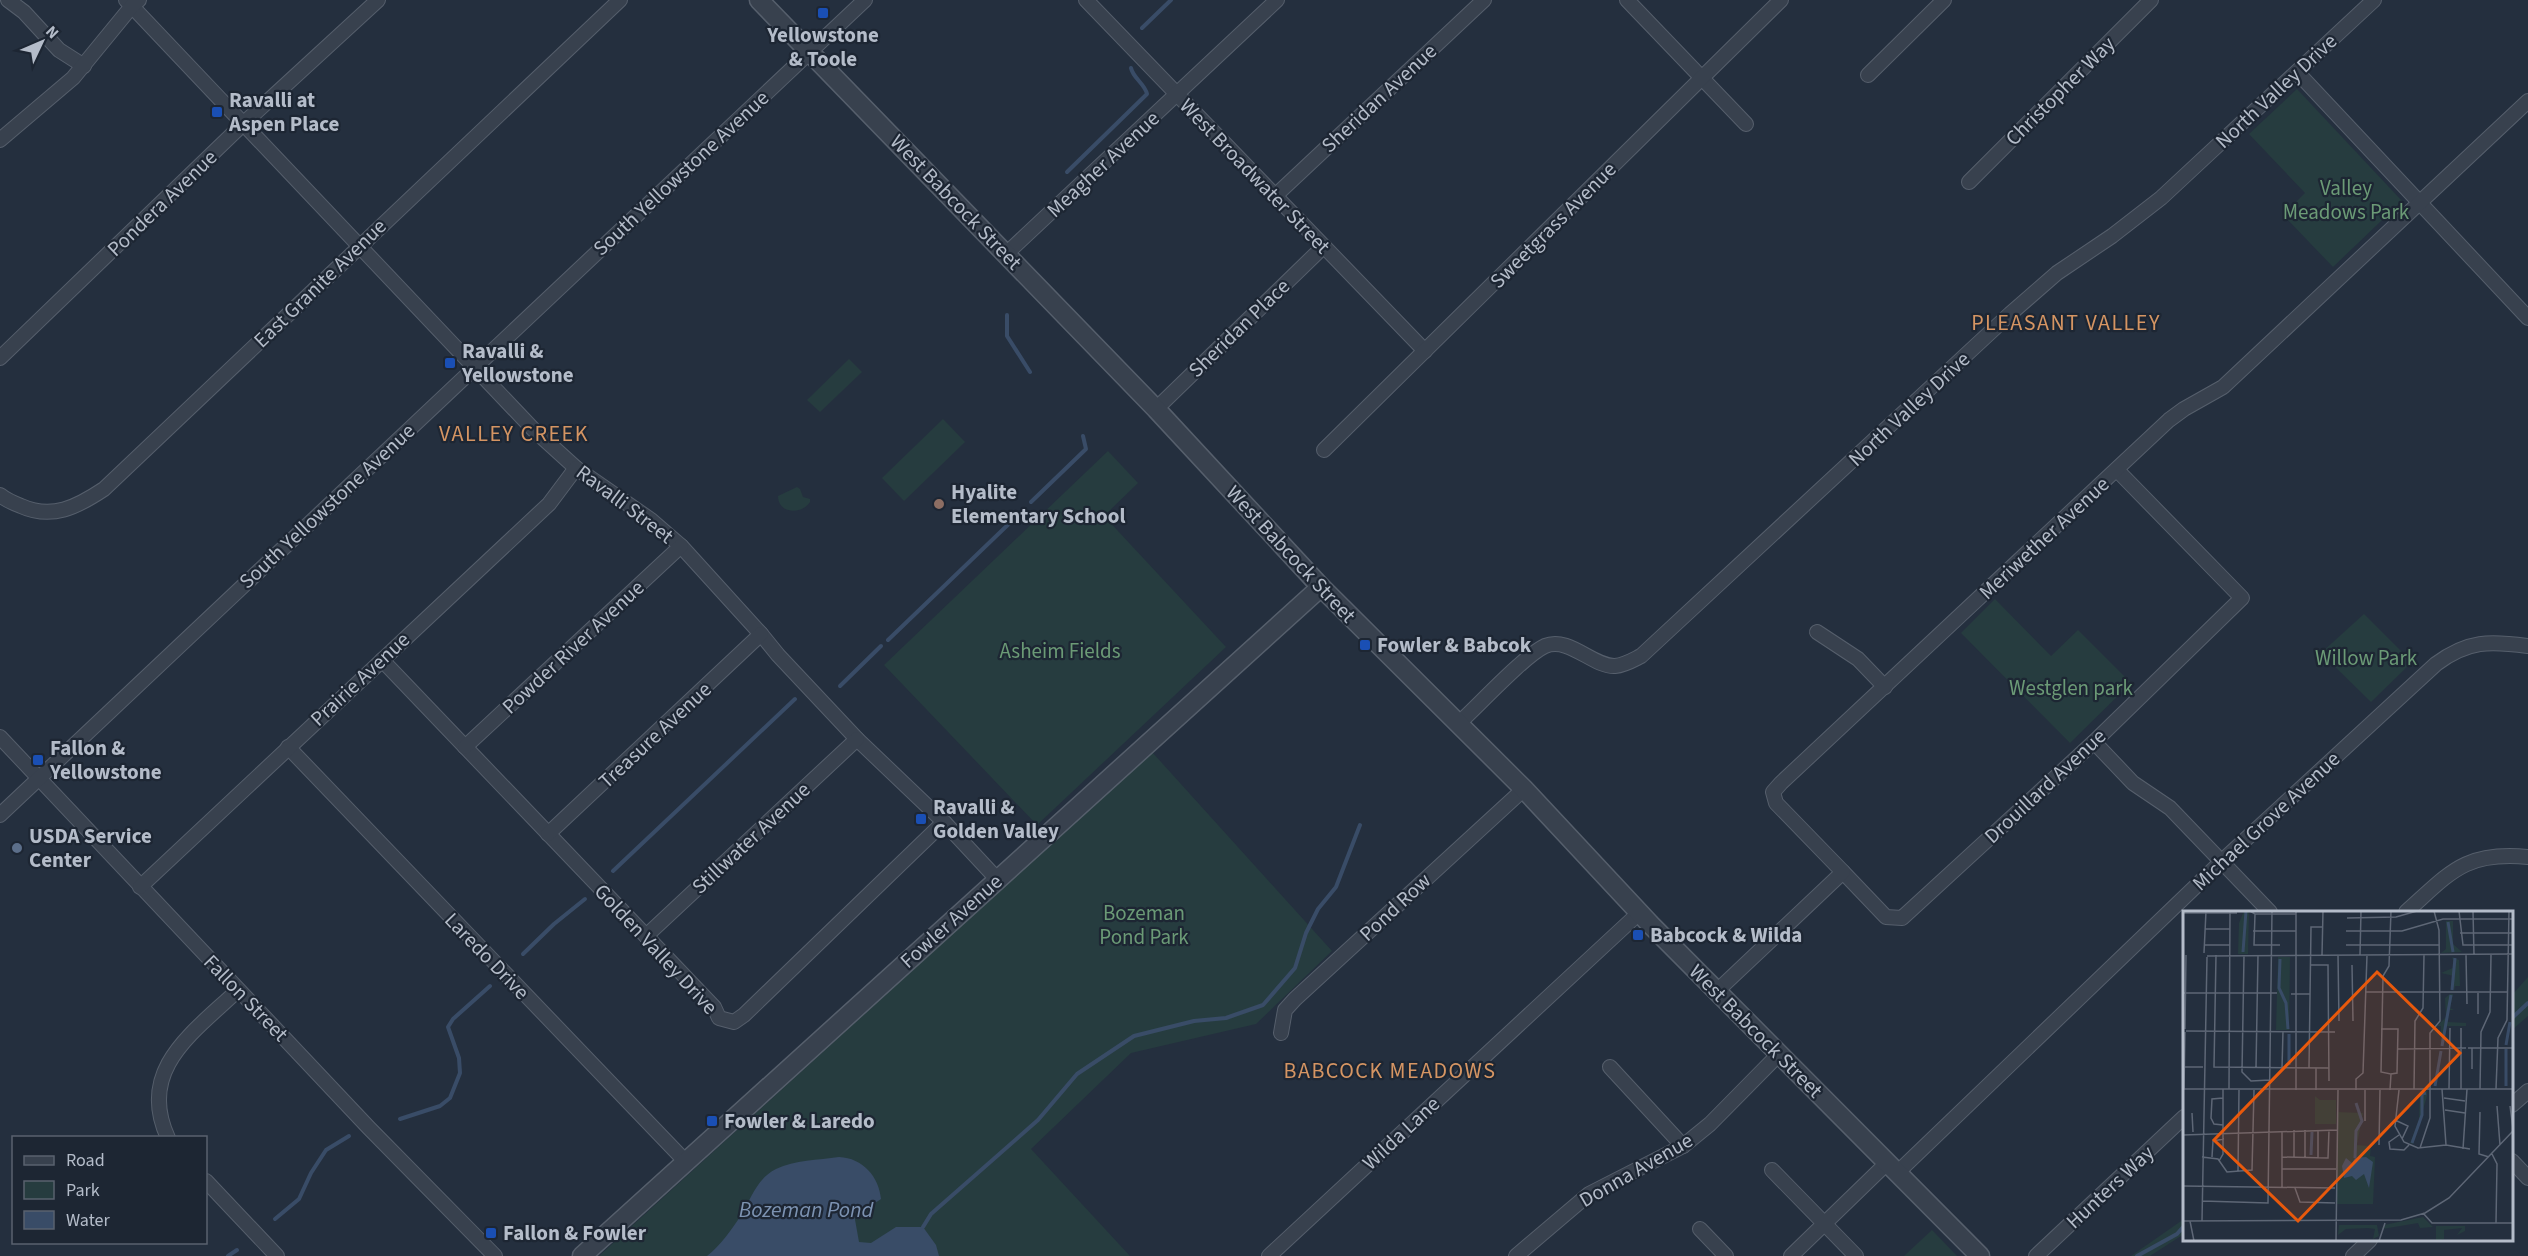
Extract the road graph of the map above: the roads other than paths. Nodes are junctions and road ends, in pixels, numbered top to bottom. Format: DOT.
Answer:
graph roads {
  1 [pos="8,0"];
  2 [pos="378,0"];
  3 [pos="620,0"];
  4 [pos="759,0"];
  5 [pos="865,0"];
  6 [pos="1086,0"];
  7 [pos="1277,0"];
  8 [pos="1484,0"];
  9 [pos="1627,0"];
  10 [pos="1781,0"];
  11 [pos="1944,0"];
  12 [pos="2151,0"];
  13 [pos="2374,0"];
  14 [pos="132,2"];
  15 [pos="810,52"];
  16 [pos="84,66"];
  17 [pos="2297,72"];
  18 [pos="1868,75"];
  19 [pos="1701,78"];
  20 [pos="1176,95"];
  21 [pos="2528,101"];
  22 [pos="243,124"];
  23 [pos="1746,124"];
  24 [pos="0,140"];
  25 [pos="1969,182"];
  26 [pos="1275,196"];
  27 [pos="2421,202"];
  28 [pos="358,246"];
  29 [pos="1323,247"];
  30 [pos="1006,254"];
  31 [pos="2528,318"];
  32 [pos="1425,351"];
  33 [pos="0,358"];
  34 [pos="475,366"];
  35 [pos="1156,409"];
  36 [pos="1324,450"];
  37 [pos="576,468"];
  38 [pos="2117,470"];
  39 [pos="0,495"];
  40 [pos="681,546"];
  41 [pos="1321,587"];
  42 [pos="1817,632"];
  43 [pos="761,634"];
  44 [pos="2528,646"];
  45 [pos="382,660"];
  46 [pos="1885,687"];
  47 [pos="1458,724"];
  48 [pos="0,737"];
  49 [pos="857,739"];
  50 [pos="2094,742"];
  51 [pos="288,747"];
  52 [pos="465,747"];
  53 [pos="39,778"];
  54 [pos="1524,789"];
  55 [pos="0,815"];
  56 [pos="944,822"];
  57 [pos="548,834"];
  58 [pos="2528,857"];
  59 [pos="2221,862"];
  60 [pos="1844,872"];
  61 [pos="997,879"];
  62 [pos="140,887"];
  63 [pos="2418,902"];
  64 [pos="2269,911"];
  65 [pos="2407,911"];
  66 [pos="2427,911"];
  67 [pos="1639,913"];
  68 [pos="646,936"];
  69 [pos="238,990"];
  70 [pos="1717,992"];
  71 [pos="1281,1033"];
  72 [pos="1779,1054"];
  73 [pos="1610,1067"];
  74 [pos="2528,1091"];
  75 [pos="2513,1103"];
  76 [pos="2183,1119"];
  77 [pos="168,1136"];
  78 [pos="1683,1146"];
  79 [pos="687,1163"];
  80 [pos="2513,1163"];
  81 [pos="1892,1168"];
  82 [pos="1772,1170"];
  83 [pos="2528,1178"];
  84 [pos="207,1182"];
  85 [pos="1824,1224"];
  86 [pos="1700,1229"];
  87 [pos="2368,1241"];
  88 [pos="1518,1255"];
  89 [pos="277,1256"];
  90 [pos="495,1256"];
  91 [pos="582,1256"];
  92 [pos="1269,1256"];
  93 [pos="1726,1256"];
  94 [pos="1791,1256"];
  95 [pos="1856,1256"];
  96 [pos="1980,1256"];
  97 [pos="2036,1256"];
  98 [pos="2353,1256"];
  1 -- 16 [label="street"];
  2 -- 22 [label="street, Pondera Avenue"];
  3 -- 28 [label="street, East Granite Avenue"];
  4 -- 15 [label="street, West Babcock Street"];
  5 -- 15 [label="street, South Yellowstone Avenue"];
  6 -- 20 [label="street, West Broadwater Street"];
  7 -- 20 [label="street, Meagher Avenue"];
  8 -- 26 [label="street, Sheridan Avenue"];
  9 -- 19 [label="street"];
  10 -- 19 [label="street, Sweetgrass Avenue"];
  11 -- 18 [label="street"];
  12 -- 25 [label="street, Christopher Way"];
  13 -- 17 [label="street, North Valley Drive"];
  14 -- 16 [label="street"];
  14 -- 22 [label="street, Ravalli Street"];
  15 -- 30 [label="street, West Babcock Street"];
  15 -- 34 [label="street, South Yellowstone Avenue"];
  16 -- 24 [label="street"];
  17 -- 27 [label="street"];
  17 -- 47 [label="street, North Valley Drive"];
  19 -- 23 [label="street"];
  19 -- 32 [label="street, Sweetgrass Avenue"];
  20 -- 26 [label="street, West Broadwater Street"];
  20 -- 30 [label="street, Meagher Avenue"];
  21 -- 27 [label="street, Meriwether Avenue"];
  22 -- 28 [label="street, Ravalli Street"];
  22 -- 33 [label="street, Pondera Avenue"];
  26 -- 29 [label="street, West Broadwater Street"];
  27 -- 31 [label="street"];
  27 -- 38 [label="street, Meriwether Avenue"];
  28 -- 34 [label="street, Ravalli Street"];
  28 -- 39 [label="street, East Granite Avenue"];
  29 -- 32 [label="street, West Broadwater Street"];
  29 -- 35 [label="street, Sheridan Place"];
  30 -- 35 [label="street, West Babcock Street"];
  32 -- 36 [label="street, Sweetgrass Avenue"];
  34 -- 37 [label="street, Ravalli Street"];
  34 -- 53 [label="street, South Yellowstone Avenue"];
  35 -- 41 [label="street, West Babcock Street"];
  37 -- 40 [label="street, Ravalli Street"];
  37 -- 45 [label="street, Prairie Avenue"];
  38 -- 46 [label="street, Meriwether Avenue"];
  38 -- 50 [label="street, Drouillard Avenue"];
  40 -- 43 [label="street, Ravalli Street"];
  40 -- 52 [label="street, Powder River Avenue"];
  41 -- 47 [label="street, West Babcock Street"];
  41 -- 61 [label="street, Fowler Avenue"];
  42 -- 46 [label="street"];
  43 -- 49 [label="street, Ravalli Street"];
  43 -- 57 [label="street, Treasure Avenue"];
  44 -- 59 [label="street, Michael Grove Avenue"];
  45 -- 51 [label="street, Prairie Avenue"];
  45 -- 52 [label="street, Golden Valley Drive"];
  46 -- 60 [label="street, Meriwether Avenue"];
  47 -- 54 [label="street, West Babcock Street"];
  48 -- 53 [label="street, Fallon Street"];
  49 -- 56 [label="street, Ravalli Street"];
  49 -- 68 [label="street, Stillwater Avenue"];
  50 -- 59 [label="street"];
  50 -- 60 [label="street, Drouillard Avenue"];
  51 -- 62 [label="street, Prairie Avenue"];
  51 -- 79 [label="street, Laredo Drive"];
  52 -- 57 [label="street, Golden Valley Drive"];
  53 -- 55 [label="street, South Yellowstone Avenue"];
  53 -- 62 [label="street, Fallon Street"];
  54 -- 67 [label="street, West Babcock Street"];
  54 -- 71 [label="street, Pond Row"];
  56 -- 61 [label="street, Ravalli Street"];
  56 -- 68 [label="street, Golden Valley Drive"];
  57 -- 68 [label="street, Golden Valley Drive"];
  58 -- 63 [label="street"];
  59 -- 64 [label="street"];
  59 -- 81 [label="street, Michael Grove Avenue"];
  60 -- 70 [label="street"];
  61 -- 79 [label="street, Fowler Avenue"];
  62 -- 69 [label="street, Fallon Street"];
  63 -- 65 [label="street"];
  63 -- 66 [label="street"];
  67 -- 70 [label="street, West Babcock Street"];
  67 -- 92 [label="street, Wilda Lane"];
  69 -- 77 [label="street"];
  69 -- 90 [label="street, Fallon Street"];
  70 -- 72 [label="street, West Babcock Street"];
  72 -- 78 [label="street, Donna Avenue"];
  72 -- 81 [label="street, West Babcock Street"];
  73 -- 78 [label="street"];
  74 -- 75 [label="street"];
  76 -- 97 [label="street, Hunters Way"];
  78 -- 88 [label="street, Donna Avenue"];
  79 -- 91 [label="street, Fowler Avenue"];
  80 -- 83 [label="street"];
  81 -- 85 [label="street, Michael Grove Avenue"];
  81 -- 96 [label="street, West Babcock Street"];
  82 -- 85 [label="street"];
  84 -- 89 [label="street"];
  85 -- 94 [label="street, Michael Grove Avenue"];
  85 -- 95 [label="street"];
  86 -- 93 [label="street"];
  87 -- 98 [label="street"];
}
